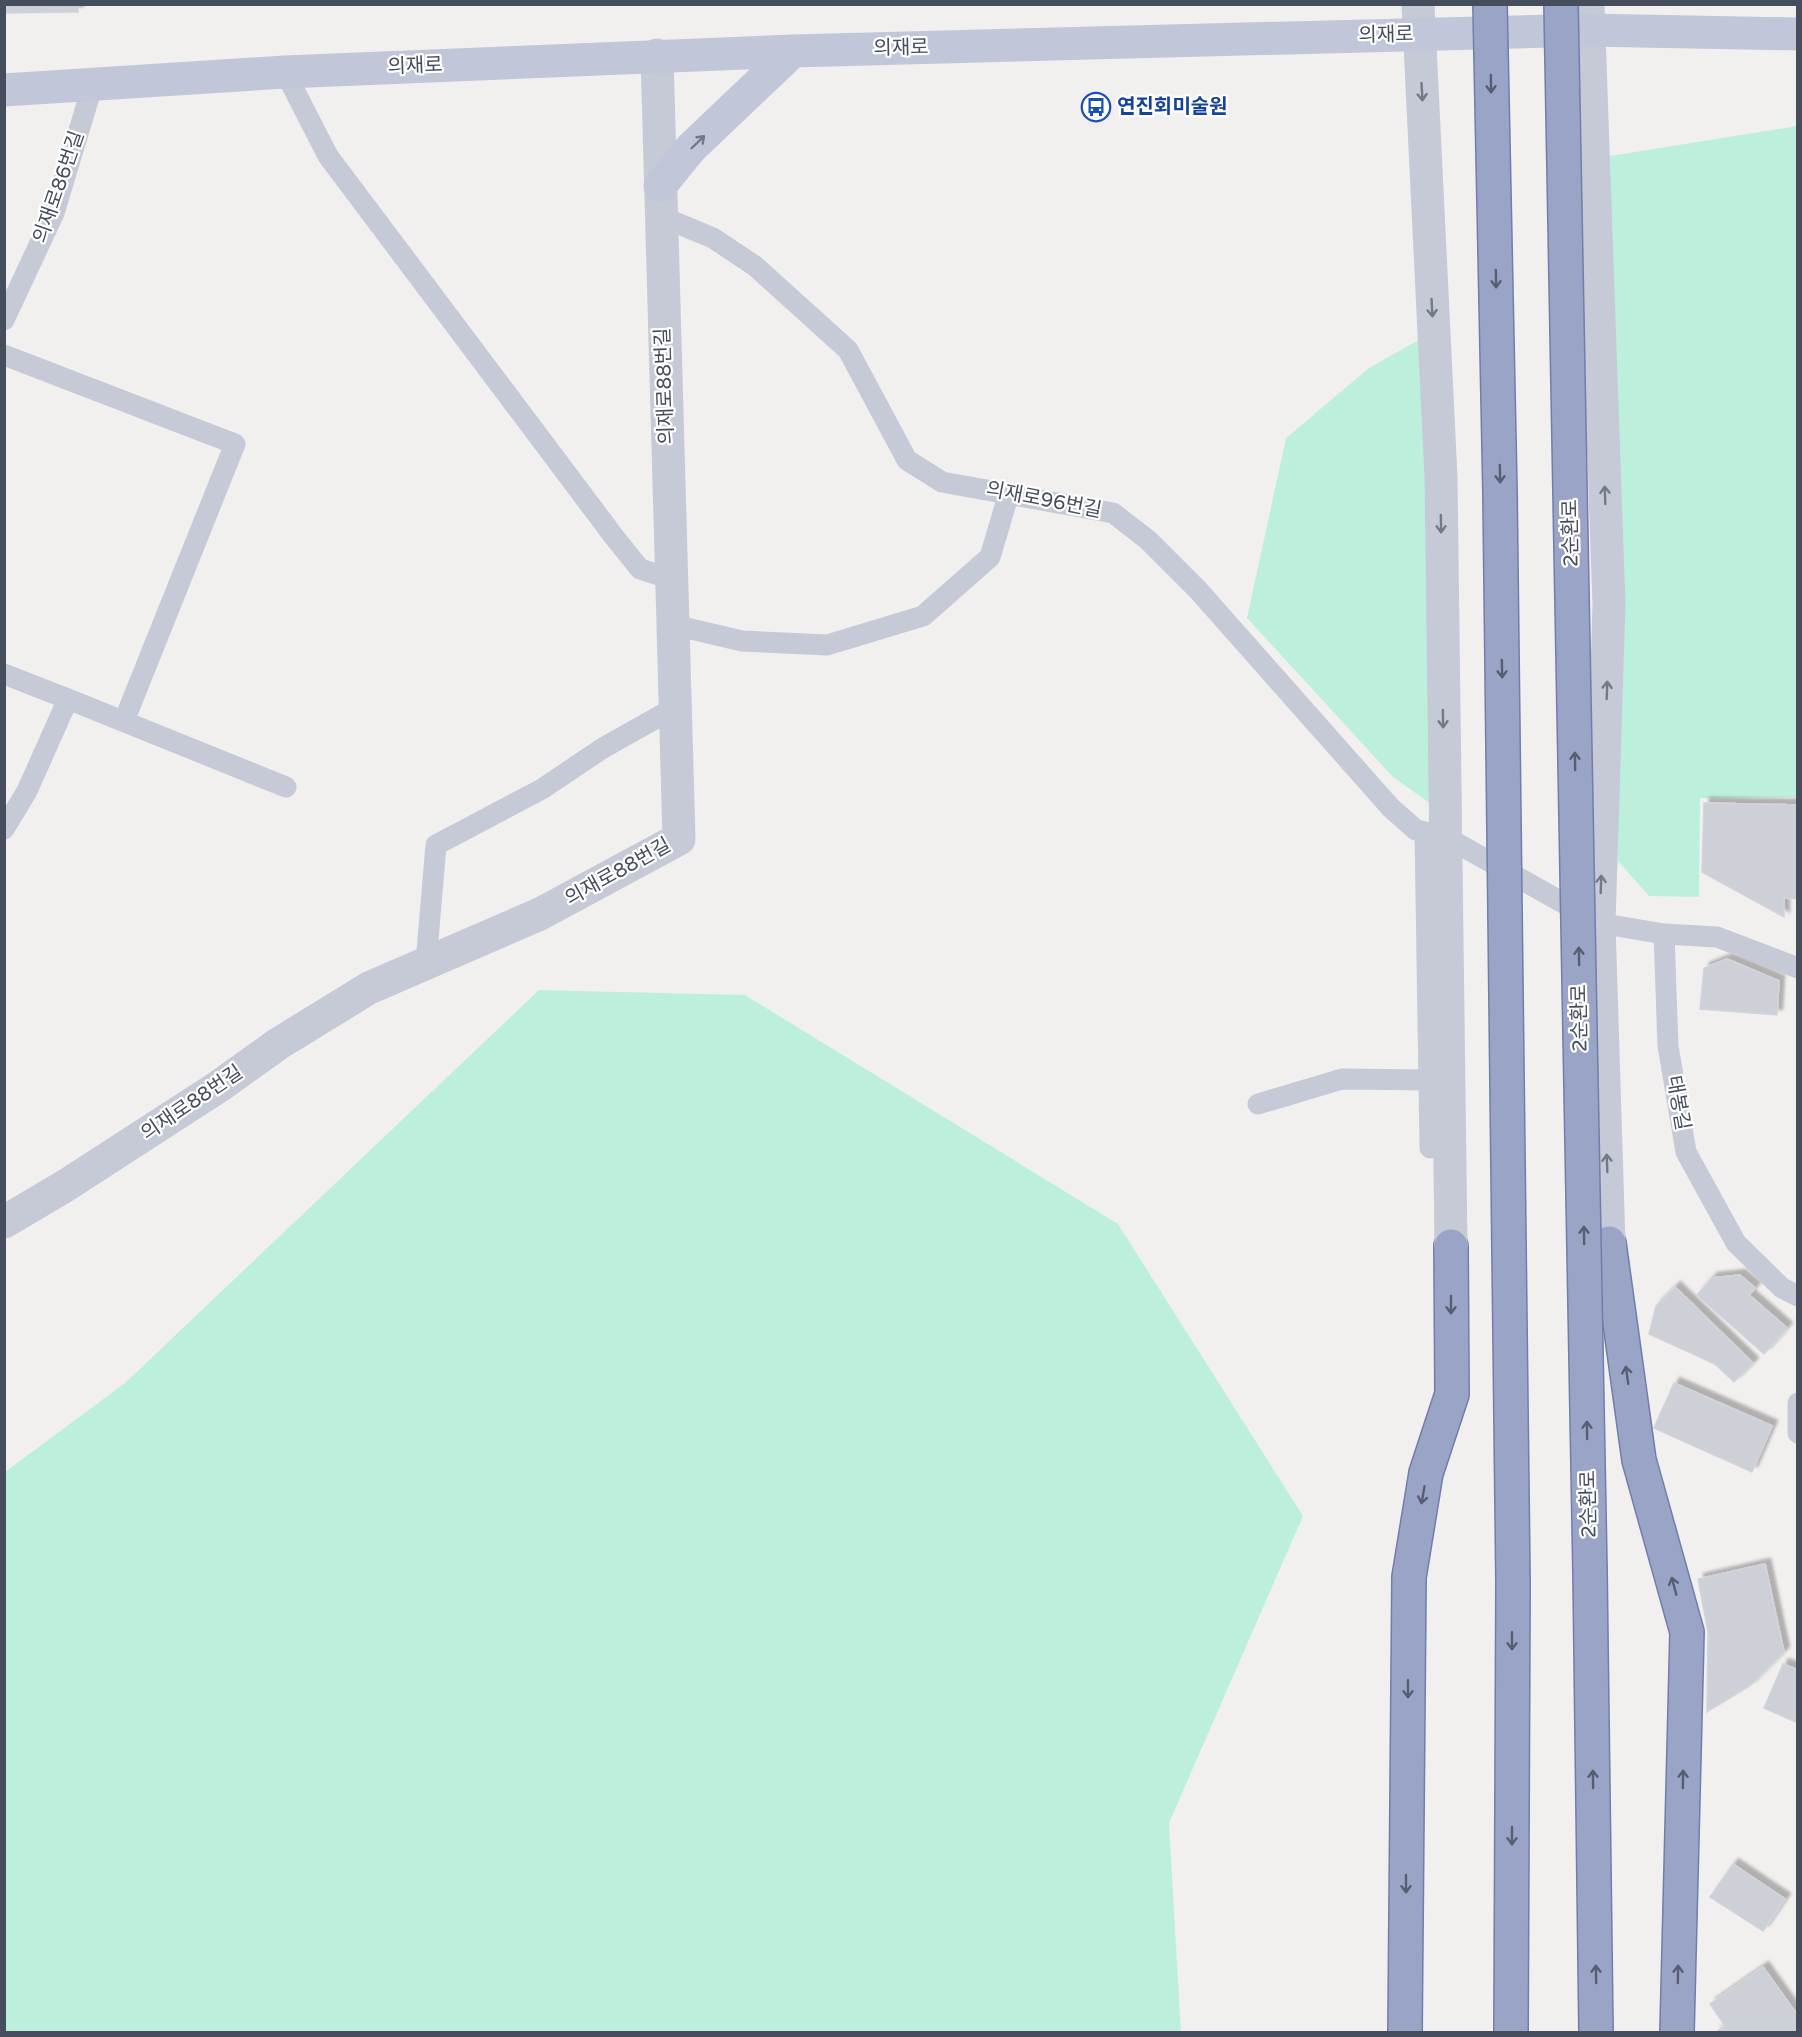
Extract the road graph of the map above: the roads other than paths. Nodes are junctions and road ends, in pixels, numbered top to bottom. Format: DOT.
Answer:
graph roads {
  1 [pos="1490,4"];
  2 [pos="1561,4"];
  3 [pos="1588,17"];
  4 [pos="1418,19"];
  5 [pos="1797,34"];
  6 [pos="793,51"];
  7 [pos="657,56"];
  8 [pos="285,72"];
  9 [pos="93,84"];
  10 [pos="4,90"];
  11 [pos="660,201"];
  12 [pos="4,320"];
  13 [pos="4,355"];
  14 [pos="1009,493"];
  15 [pos="671,579"];
  16 [pos="674,625"];
  17 [pos="4,674"];
  18 [pos="68,699"];
  19 [pos="676,707"];
  20 [pos="124,722"];
  21 [pos="286,787"];
  22 [pos="4,829"];
  23 [pos="1434,834"];
  24 [pos="1599,923"];
  25 [pos="1664,934"];
  26 [pos="426,963"];
  27 [pos="1797,968"];
  28 [pos="1429,1080"];
  29 [pos="1258,1104"];
  30 [pos="1430,1148"];
  31 [pos="4,1222"];
  32 [pos="1609,1243"];
  33 [pos="1451,1246"];
  34 [pos="1797,1296"];
  35 [pos="1797,1402"];
  36 [pos="1797,1433"];
  37 [pos="1405,2032"];
  38 [pos="1511,2032"];
  39 [pos="1596,2032"];
  40 [pos="1677,2032"];
  1 -- 38 [label="highway, one-way, bridge"];
  39 -- 2 [label="highway, 2순환로, one-way, bridge"];
  3 -- 4 [label="main road, 의재로"];
  3 -- 5 [label="main road, 의재로"];
  24 -- 3 [label="street, one-way"];
  4 -- 6 [label="main road, 의재로"];
  4 -- 23 [label="street, one-way"];
  6 -- 7 [label="main road, 의재로"];
  11 -- 6 [label="main road, one-way"];
  7 -- 8 [label="main road, 의재로"];
  7 -- 11 [label="street, 의재로88번길"];
  8 -- 9 [label="main road, 의재로"];
  8 -- 15 [label="lane"];
  9 -- 10 [label="main road, 의재로"];
  9 -- 12 [label="lane, 의재로86번길"];
  11 -- 14 [label="lane, 의재로96번길"];
  11 -- 15 [label="street, 의재로88번길"];
  13 -- 20 [label="lane"];
  14 -- 16 [label="lane"];
  14 -- 23 [label="lane, 의재로96번길"];
  15 -- 16 [label="street, 의재로88번길"];
  16 -- 19 [label="street, 의재로88번길"];
  17 -- 18 [label="lane"];
  18 -- 20 [label="lane"];
  18 -- 22 [label="lane"];
  19 -- 26 [label="lane"];
  19 -- 26 [label="street, 의재로88번길"];
  20 -- 21 [label="lane"];
  23 -- 24 [label="lane, 의재로96번길"];
  23 -- 28 [label="lane"];
  23 -- 33 [label="street"];
  24 -- 25 [label="lane"];
  32 -- 24 [label="street, one-way"];
  25 -- 27 [label="lane"];
  25 -- 34 [label="lane, 태봉길"];
  26 -- 31 [label="street, 의재로88번길"];
  28 -- 29 [label="lane"];
  28 -- 30 [label="lane"];
  40 -- 32 [label="highway, one-way"];
  33 -- 37 [label="highway, one-way"];
  35 -- 36 [label="lane"];
}
